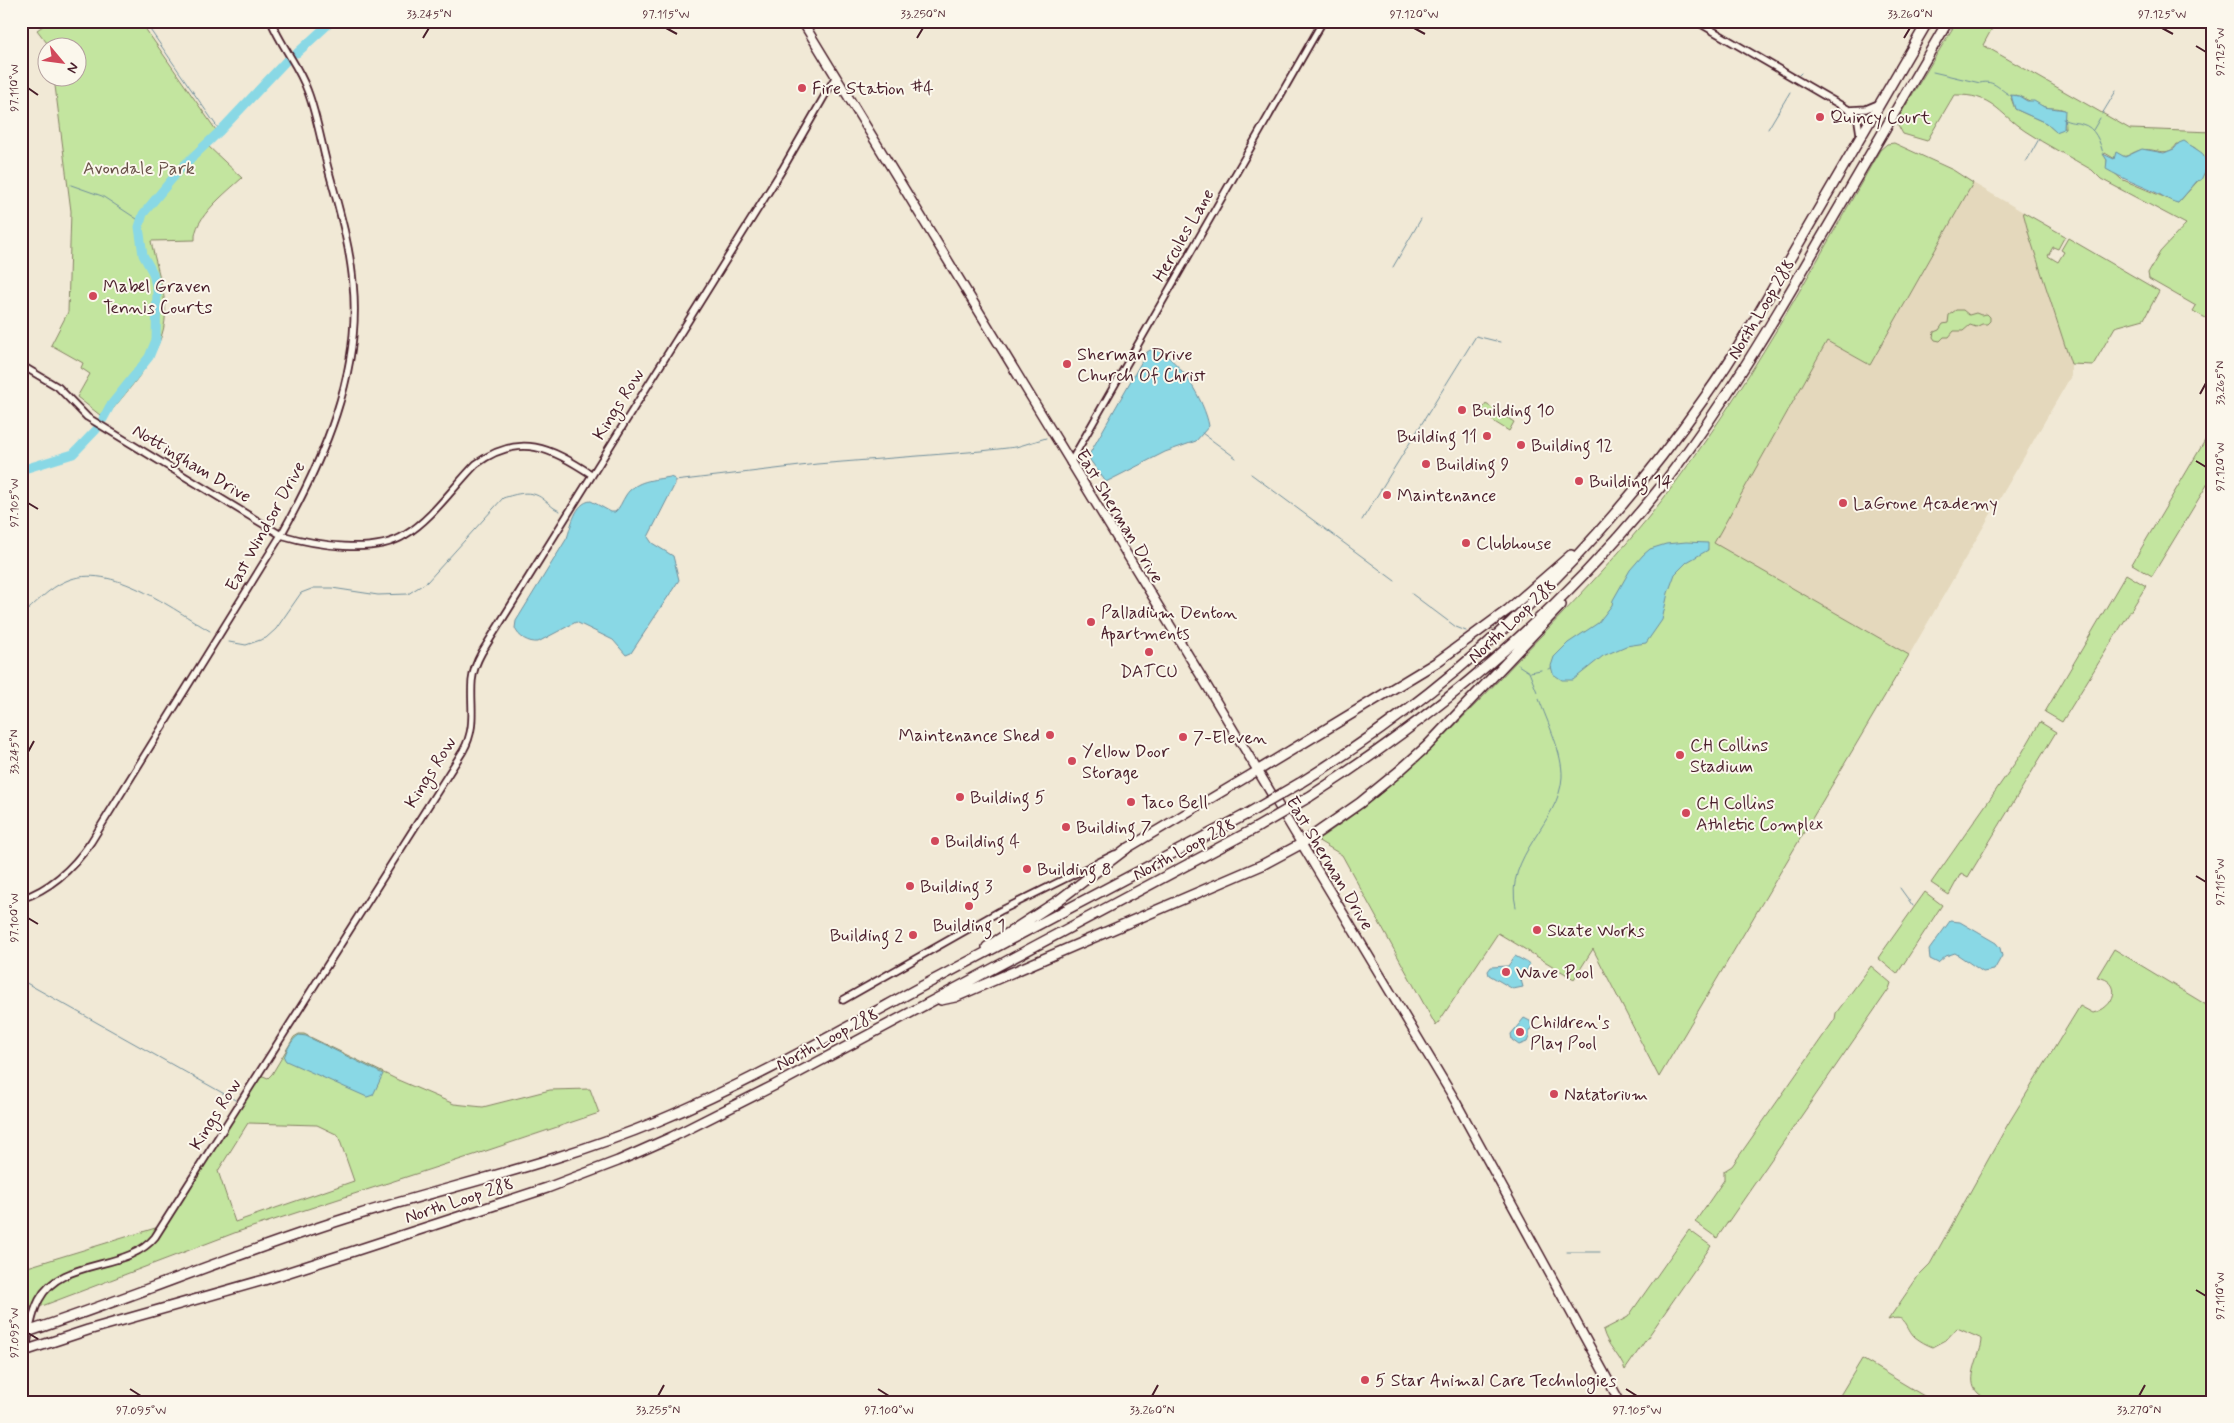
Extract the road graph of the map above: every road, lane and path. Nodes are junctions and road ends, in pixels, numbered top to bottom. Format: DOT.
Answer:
graph roads {
  1 [pos="271,21"];
  2 [pos="802,21"];
  3 [pos="1323,21"];
  4 [pos="1696,21"];
  5 [pos="1928,21"];
  6 [pos="1948,21"];
  7 [pos="836,76"];
  8 [pos="1882,101"];
  9 [pos="1849,110"];
  10 [pos="1859,140"];
  11 [pos="21,365"];
  12 [pos="1070,464"];
  13 [pos="592,474"];
  14 [pos="1615,514"];
  15 [pos="281,535"];
  16 [pos="1589,569"];
  17 [pos="1256,771"];
  18 [pos="1301,844"];
  19 [pos="1126,849"];
  20 [pos="21,899"];
  21 [pos="938,978"];
  22 [pos="843,1000"];
  23 [pos="929,1003"];
  24 [pos="26,1332"];
  25 [pos="24,1351"];
  26 [pos="21,1376"];
  27 [pos="1620,1402"];
  1 -- 15 [label="street, East Windsor Drive"];
  2 -- 7 [label="main road, East Sherman Drive"];
  3 -- 12 [label="street, Hercules Lane"];
  4 -- 9 [label="street"];
  5 -- 8 [label="highway, North Loop 288"];
  6 -- 16 [label="highway, North Loop 288"];
  7 -- 12 [label="main road, East Sherman Drive"];
  7 -- 13 [label="street, Kings Row"];
  8 -- 9 [label="street"];
  8 -- 10 [label="highway, North Loop 288"];
  9 -- 10 [label="street"];
  10 -- 14 [label="highway, North Loop 288"];
  11 -- 15 [label="street, Nottingham Drive"];
  12 -- 17 [label="main road, East Sherman Drive"];
  13 -- 15 [label="street, Nottingham Drive"];
  13 -- 24 [label="street, Kings Row"];
  14 -- 17 [label="highway"];
  14 -- 21 [label="highway, North Loop 288, bridge"];
  15 -- 20 [label="street, East Windsor Drive"];
  16 -- 18 [label="highway"];
  16 -- 23 [label="highway, North Loop 288, bridge"];
  17 -- 18 [label="main road, East Sherman Drive"];
  17 -- 19 [label="main road, North Loop 288"];
  18 -- 23 [label="highway"];
  18 -- 27 [label="main road, East Sherman Drive"];
  19 -- 21 [label="highway"];
  19 -- 22 [label="street, North Loop 288"];
  21 -- 24 [label="highway, North Loop 288"];
  23 -- 25 [label="highway, North Loop 288"];
  24 -- 25 [label="street, Kings Row"];
  25 -- 26 [label="street, Kings Row"];
}
